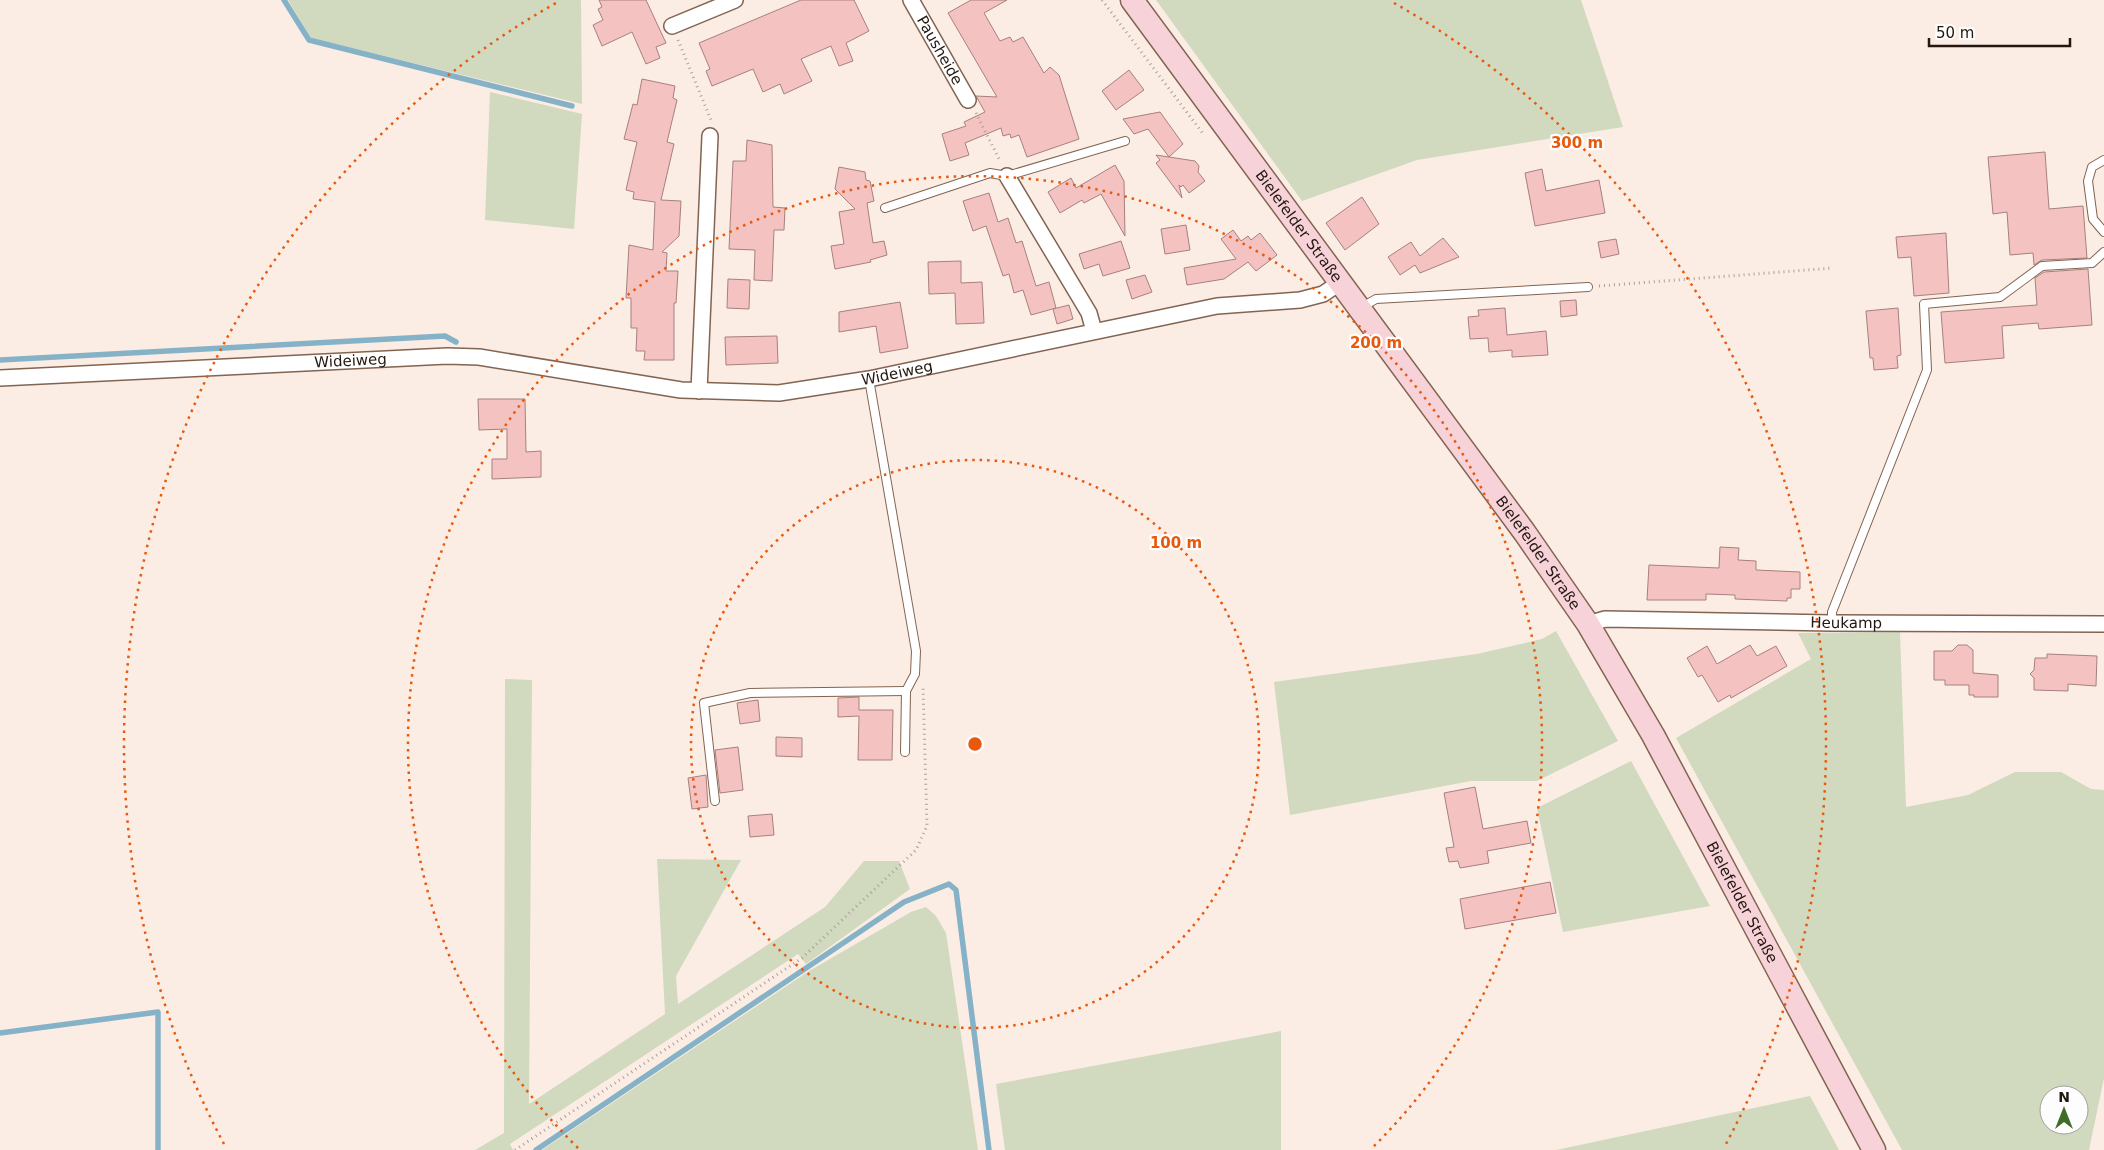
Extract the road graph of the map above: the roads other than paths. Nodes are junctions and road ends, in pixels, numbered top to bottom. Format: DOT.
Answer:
graph roads {
  1 [pos="735,0"];
  2 [pos="911,0"];
  3 [pos="1132,0"];
  4 [pos="672,26"];
  5 [pos="968,100"];
  6 [pos="710,136"];
  7 [pos="1125,141"];
  8 [pos="2104,160"];
  9 [pos="1007,176"];
  10 [pos="885,208"];
  11 [pos="2104,232"];
  12 [pos="2104,252"];
  13 [pos="1341,282"];
  14 [pos="1588,287"];
  15 [pos="1360,308"];
  16 [pos="1094,331"];
  17 [pos="0,378"];
  18 [pos="869,379"];
  19 [pos="699,391"];
  20 [pos="1588,624"];
  21 [pos="1832,624"];
  22 [pos="2104,624"];
  23 [pos="906,691"];
  24 [pos="904,752"];
  25 [pos="715,800"];
  26 [pos="1874,1150"];
  1 -- 4 [label="street"];
  2 -- 5 [label="street, Pausheide"];
  3 -- 13 [label="main road, Bielefelder Straße"];
  6 -- 19 [label="street"];
  7 -- 9 [label="lane"];
  8 -- 11 [label="lane"];
  9 -- 10 [label="lane"];
  9 -- 16 [label="street"];
  12 -- 21 [label="lane"];
  13 -- 15 [label="main road, Bielefelder Straße"];
  13 -- 16 [label="street, Wideiweg"];
  14 -- 15 [label="lane"];
  15 -- 20 [label="main road, Bielefelder Straße"];
  16 -- 18 [label="street, Wideiweg"];
  17 -- 19 [label="street, Wideiweg"];
  18 -- 19 [label="street, Wideiweg"];
  18 -- 23 [label="lane"];
  20 -- 21 [label="street, Heukamp"];
  20 -- 26 [label="main road, Bielefelder Straße"];
  21 -- 22 [label="street, Heukamp"];
  23 -- 24 [label="lane"];
  23 -- 25 [label="lane"];
}
